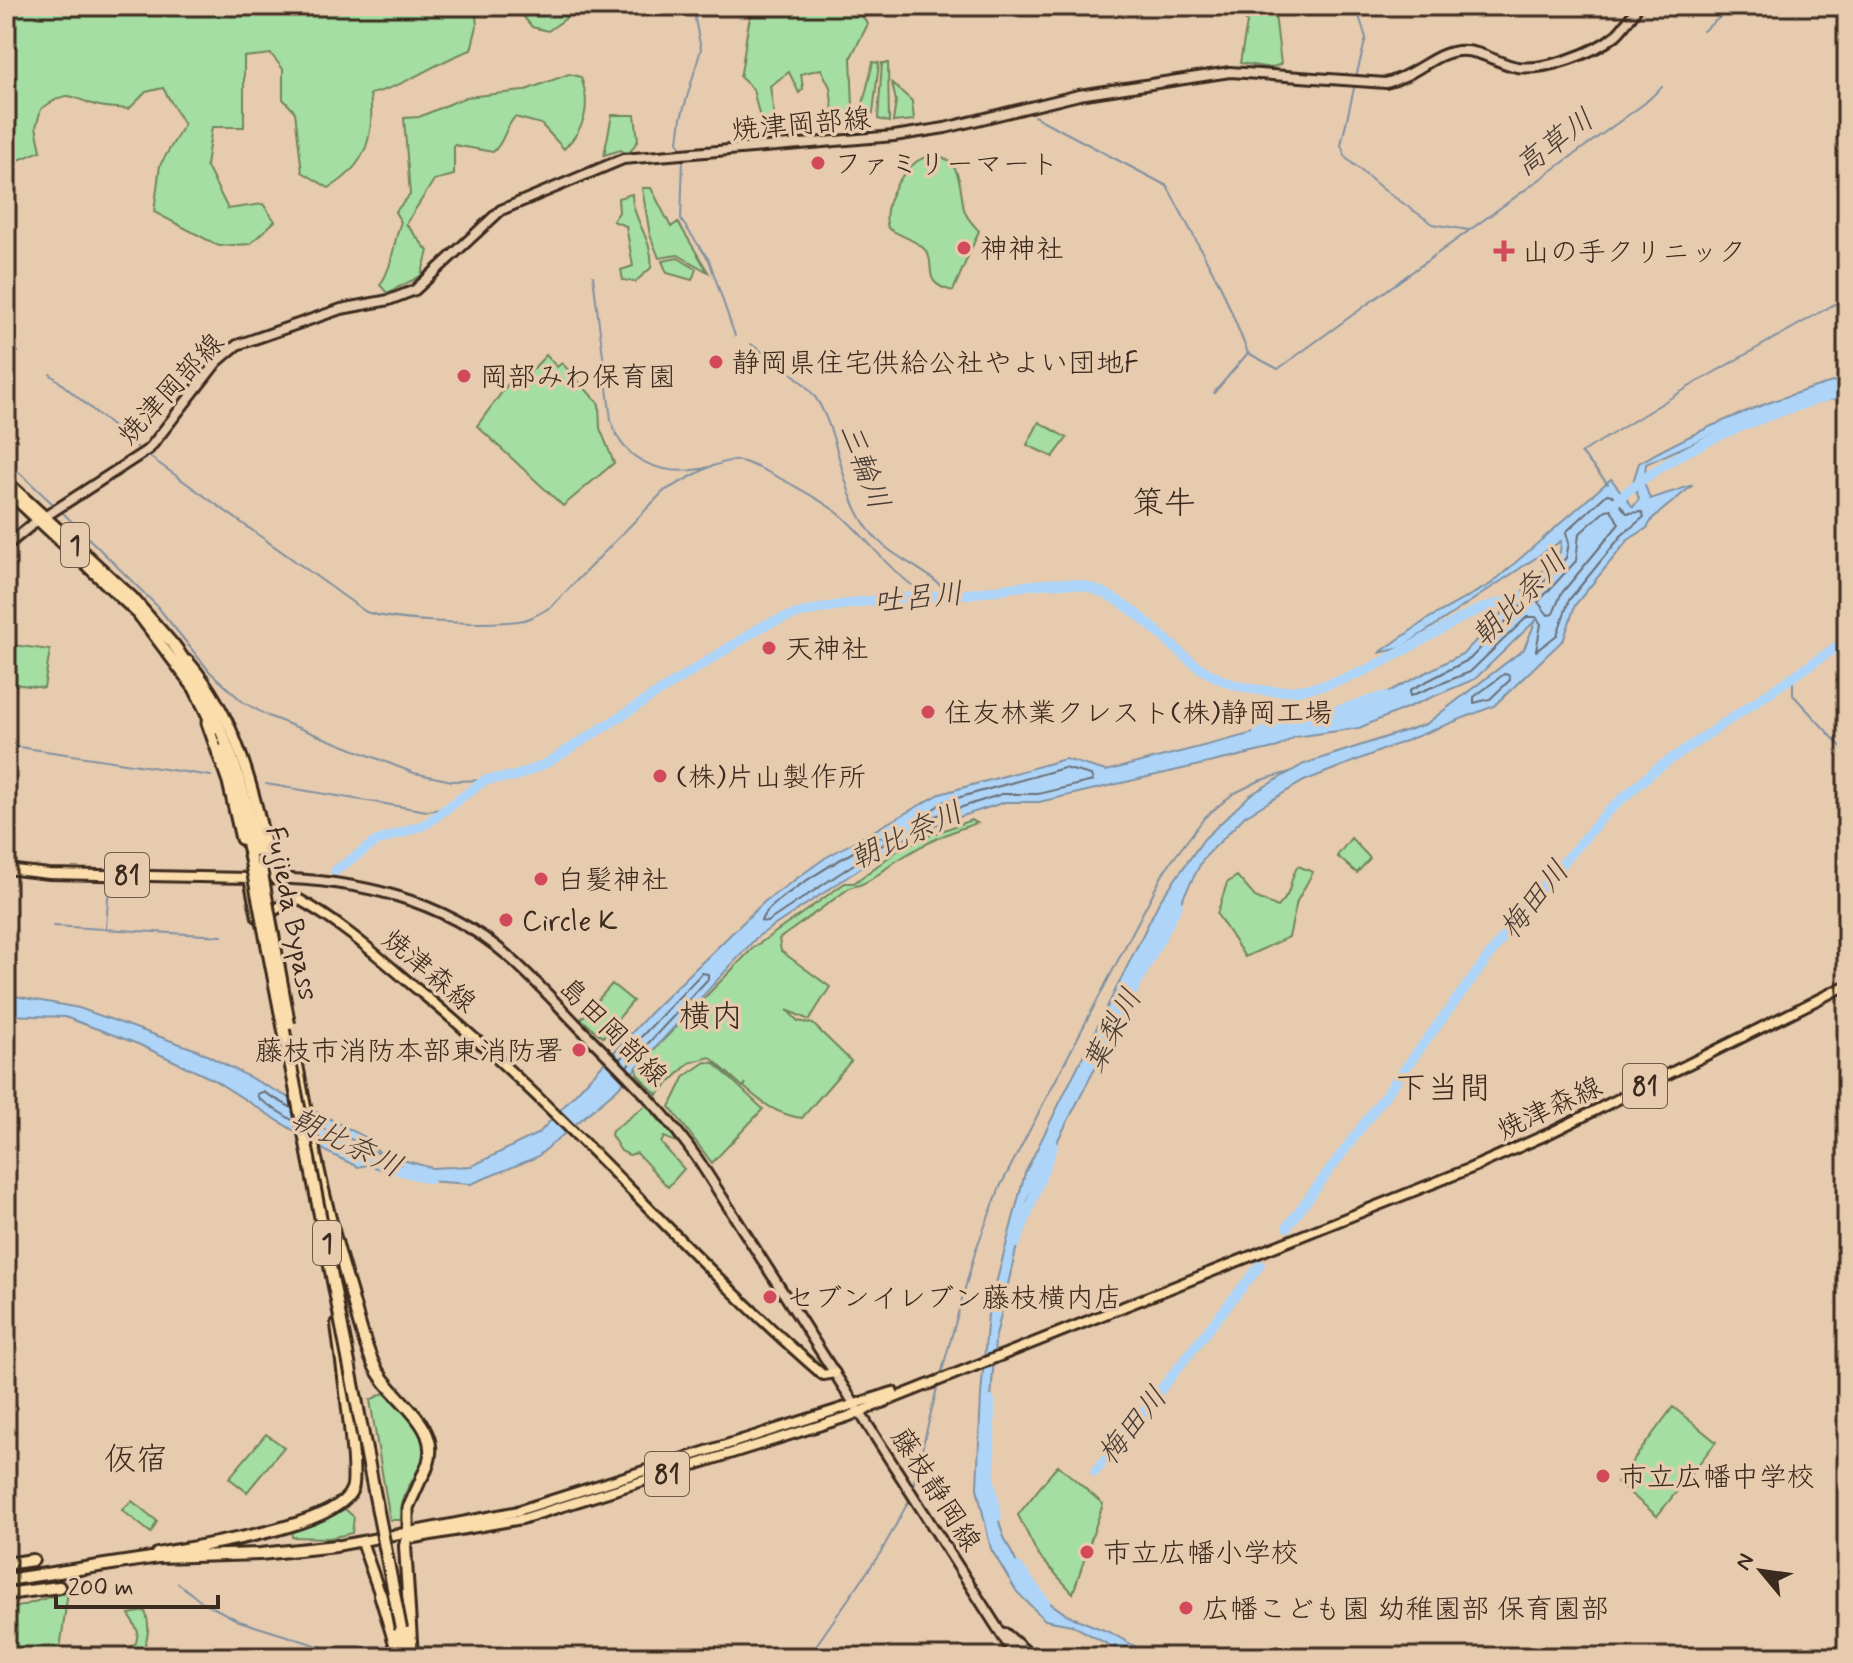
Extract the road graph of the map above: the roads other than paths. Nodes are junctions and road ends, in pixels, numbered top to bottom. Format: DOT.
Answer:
graph roads {
  1 [pos="1638,6"];
  2 [pos="6,481"];
  3 [pos="6,490"];
  4 [pos="49,514"];
  5 [pos="33,524"];
  6 [pos="6,546"];
  7 [pos="141,612"];
  8 [pos="168,641"];
  9 [pos="192,683"];
  10 [pos="6,869"];
  11 [pos="249,878"];
  12 [pos="273,878"];
  13 [pos="1847,985"];
  14 [pos="325,1208"];
  15 [pos="331,1262"];
  16 [pos="835,1373"];
  17 [pos="859,1408"];
  18 [pos="422,1477"];
  19 [pos="408,1534"];
  20 [pos="362,1543"];
  21 [pos="336,1546"];
  22 [pos="158,1556"];
  23 [pos="33,1560"];
  24 [pos="6,1564"];
  25 [pos="6,1577"];
  26 [pos="59,1587"];
  27 [pos="6,1594"];
  28 [pos="380,1594"];
  29 [pos="401,1629"];
  30 [pos="1002,1630"];
  31 [pos="399,1657"];
  32 [pos="406,1657"];
  33 [pos="412,1657"];
  34 [pos="1016,1657"];
  35 [pos="1033,1657"];
  1 -- 4 [label="main road, 焼津岡部線"];
  2 -- 7 [label="highway, 1"];
  3 -- 7 [label="highway, 1"];
  5 -- 6 [label="main road"];
  7 -- 8 [label="highway, 1"];
  8 -- 9 [label="highway, 1"];
  8 -- 12 [label="highway, 1"];
  8 -- 14 [label="highway, Fujieda Bypass / 1, bridge"];
  9 -- 11 [label="highway, 1"];
  9 -- 15 [label="highway, Fujieda Bypass / 1, bridge"];
  10 -- 11 [label="main road, 81"];
  11 -- 12 [label="main road, 島田岡部線"];
  11 -- 16 [label="main road, 焼津森線"];
  12 -- 16 [label="main road, 島田岡部線"];
  13 -- 17 [label="main road, 焼津森線 / 81"];
  14 -- 18 [label="highway"];
  14 -- 29 [label="highway, Fujieda Bypass / 1, bridge"];
  15 -- 22 [label="highway, 1, bridge"];
  15 -- 29 [label="highway, Fujieda Bypass / 1, bridge"];
  16 -- 17 [label="main road, 藤枝静岡線"];
  17 -- 19 [label="main road, 焼津森線 / 81"];
  17 -- 30 [label="main road, 藤枝静岡線"];
  18 -- 19 [label="highway"];
  19 -- 20 [label="main road, 焼津森線 / 81"];
  19 -- 33 [label="highway"];
  20 -- 21 [label="main road, 焼津森線 / 81"];
  20 -- 28 [label="highway"];
  21 -- 22 [label="highway"];
  21 -- 22 [label="highway"];
  22 -- 25 [label="highway"];
  23 -- 24 [label="highway"];
  26 -- 27 [label="highway"];
  28 -- 31 [label="highway"];
  29 -- 32 [label="highway, Fujieda Bypass / 1"];
  30 -- 34 [label="main road"];
  30 -- 35 [label="main road"];
}
